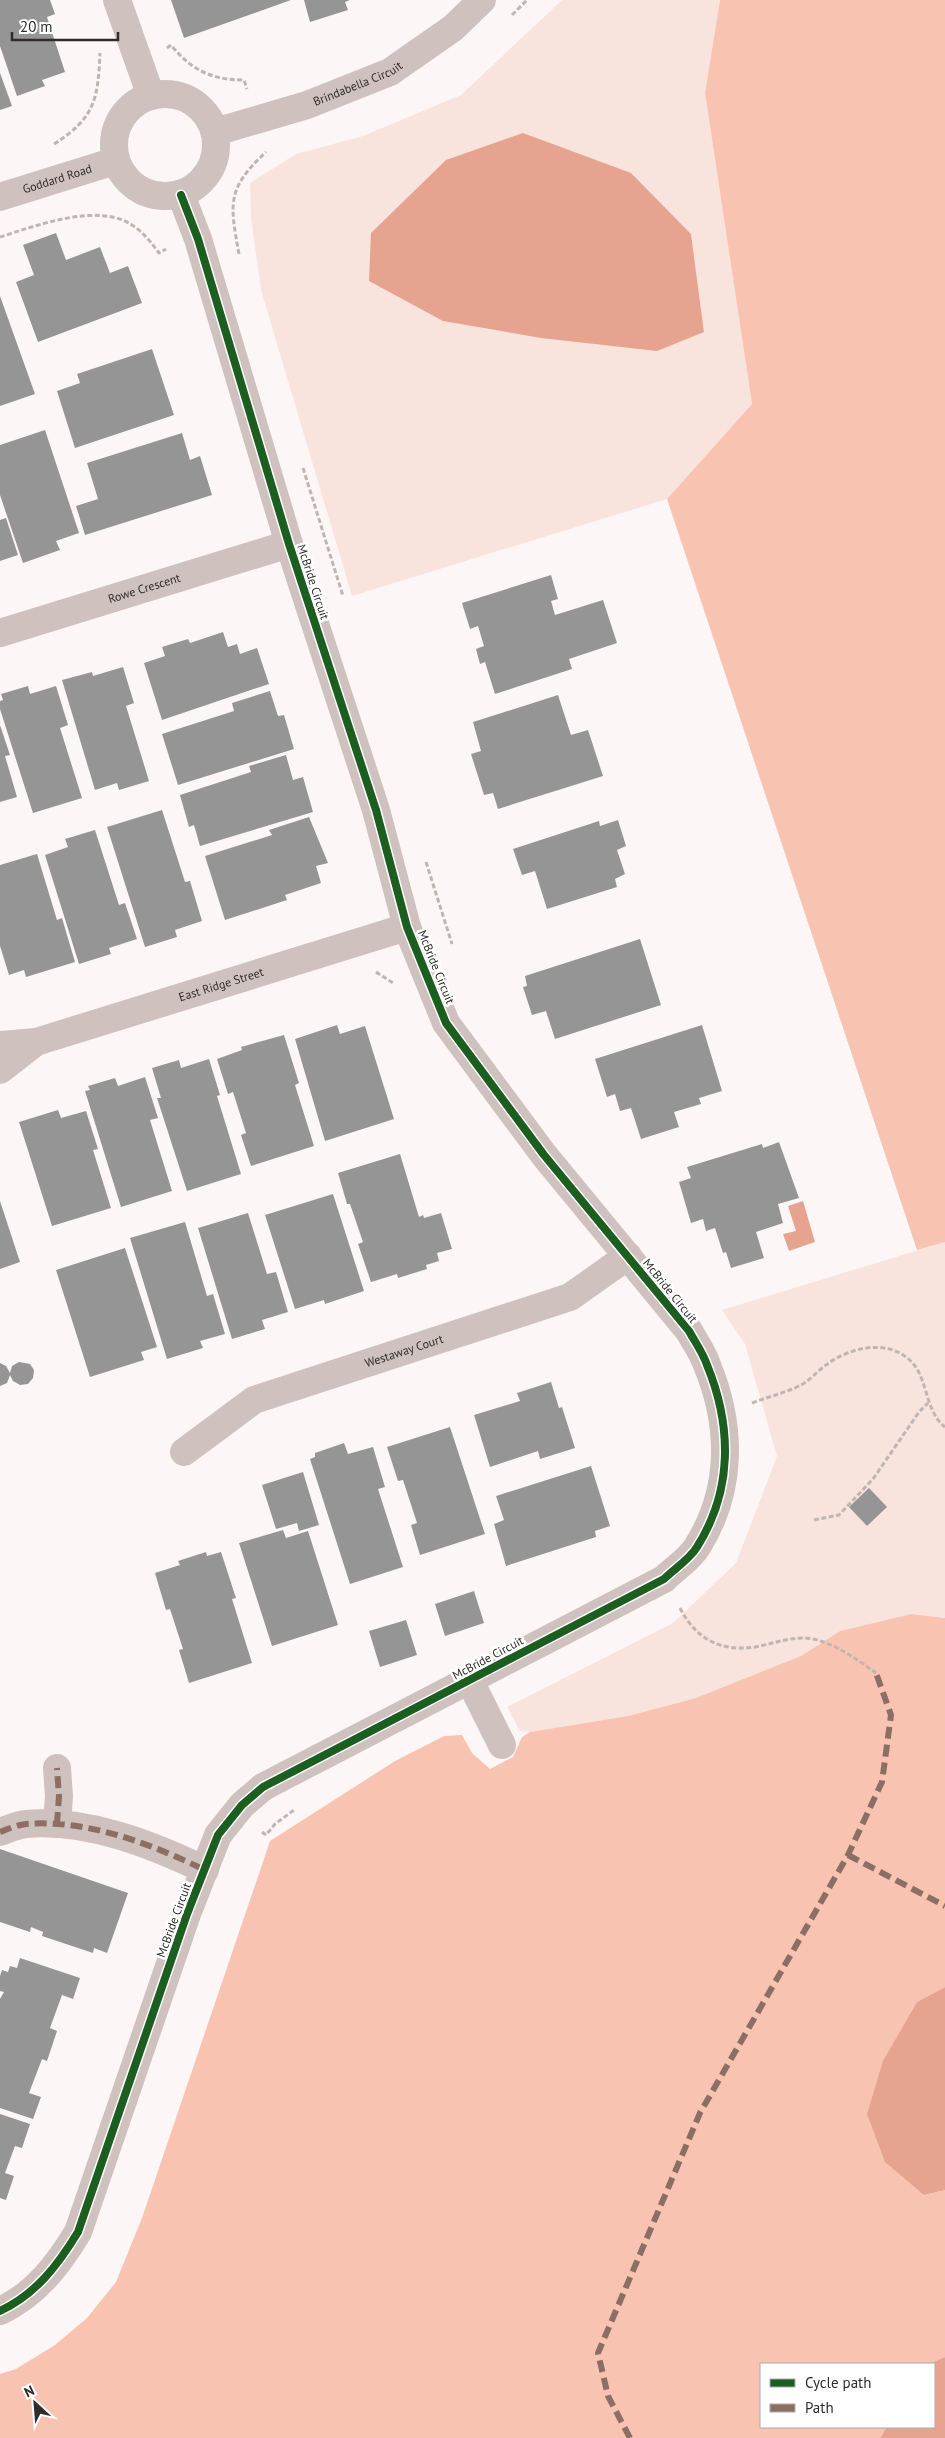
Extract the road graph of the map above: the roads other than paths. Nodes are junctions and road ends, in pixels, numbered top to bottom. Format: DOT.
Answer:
graph roads {
  1 [pos="117,0"];
  2 [pos="482,0"];
  3 [pos="151,96"];
  4 [pos="215,132"];
  5 [pos="115,160"];
  6 [pos="181,194"];
  7 [pos="0,197"];
  8 [pos="289,544"];
  9 [pos="0,633"];
  10 [pos="407,927"];
  11 [pos="36,1042"];
  12 [pos="0,1044"];
  13 [pos="0,1070"];
  14 [pos="628,1256"];
  15 [pos="184,1452"];
  16 [pos="470,1680"];
  17 [pos="502,1745"];
  18 [pos="57,1768"];
  19 [pos="56,1824"];
  20 [pos="0,1832"];
  21 [pos="204,1870"];
  22 [pos="0,2311"];
  1 -- 3 [label="street"];
  2 -- 4 [label="street, Brindabella Circuit"];
  3 -- 4 [label="street"];
  3 -- 5 [label="street"];
  4 -- 6 [label="street"];
  5 -- 6 [label="street"];
  5 -- 7 [label="street, Goddard Road"];
  6 -- 8 [label="street, McBride Circuit"];
  8 -- 9 [label="street, Rowe Crescent"];
  8 -- 10 [label="street, McBride Circuit"];
  10 -- 11 [label="street, East Ridge Street"];
  10 -- 14 [label="street, McBride Circuit"];
  11 -- 12 [label="street, East Ridge Street"];
  11 -- 13 [label="street, East Ridge Street"];
  14 -- 15 [label="street, Westaway Court"];
  14 -- 16 [label="street, McBride Circuit"];
  16 -- 17 [label="street, McBride Circuit"];
  16 -- 21 [label="street, McBride Circuit"];
  18 -- 19 [label="street"];
  19 -- 20 [label="street"];
  19 -- 21 [label="street"];
  21 -- 22 [label="street, McBride Circuit"];
}
